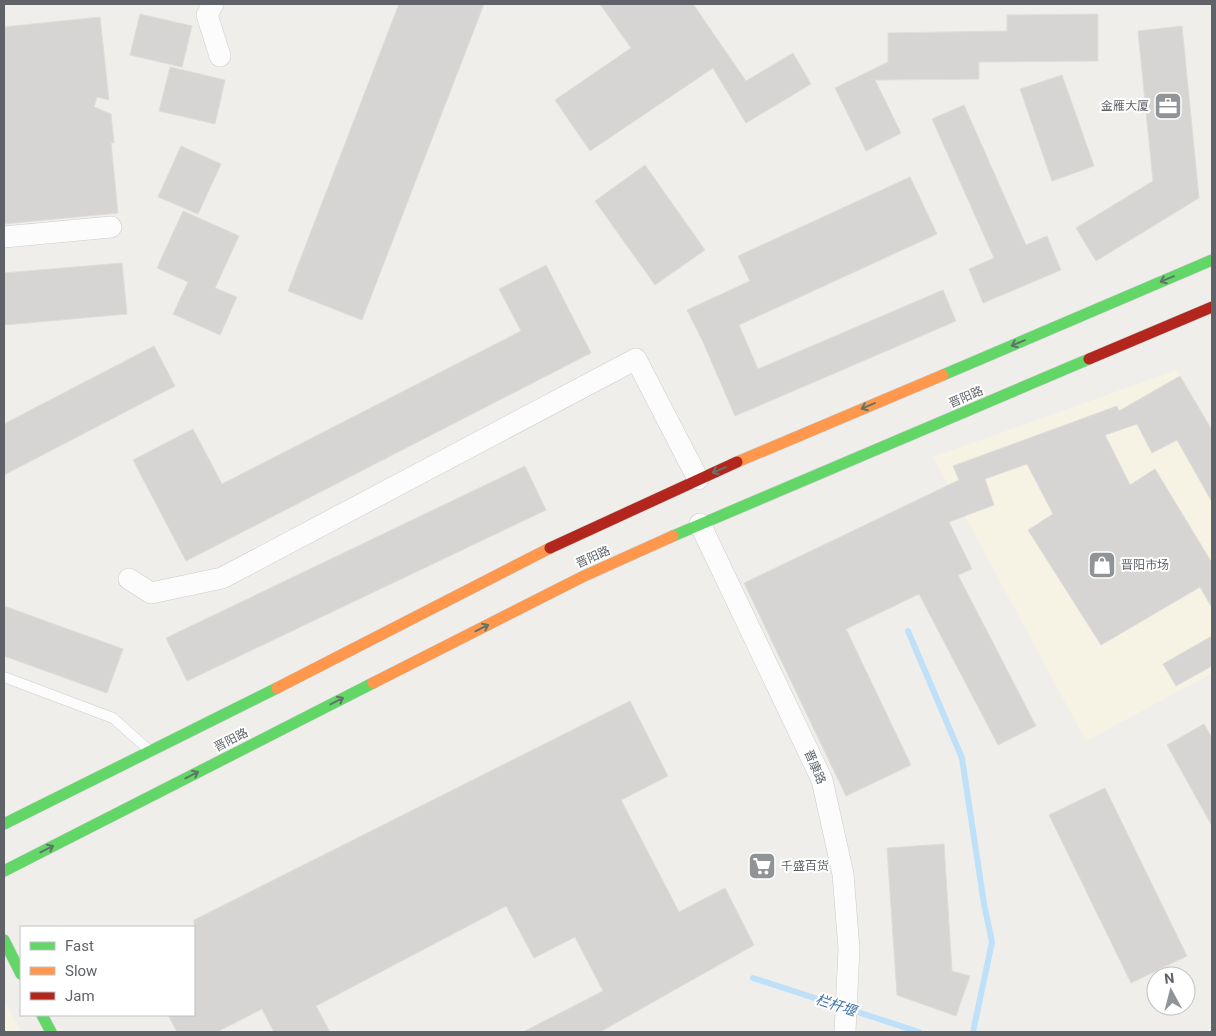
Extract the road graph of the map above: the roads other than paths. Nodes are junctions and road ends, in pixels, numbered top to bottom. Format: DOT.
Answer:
graph roads {
  1 [pos="213,4"];
  2 [pos="220,56"];
  3 [pos="111,226"];
  4 [pos="4,237"];
  5 [pos="1212,260"];
  6 [pos="1212,307"];
  7 [pos="698,479"];
  8 [pos="700,524"];
  9 [pos="129,579"];
  10 [pos="4,677"];
  11 [pos="150,752"];
  12 [pos="4,824"];
  13 [pos="4,871"];
  14 [pos="4,940"];
  15 [pos="20,972"];
  16 [pos="43,1016"];
  17 [pos="51,1032"];
  18 [pos="845,1032"];
  1 -- 2 [label="street"];
  3 -- 4 [label="street"];
  5 -- 7 [label="main road, one-way"];
  6 -- 8 [label="main road, 晋阳路"];
  7 -- 9 [label="street"];
  7 -- 11 [label="main road"];
  13 -- 8 [label="main road, 晋阳路, one-way"];
  8 -- 18 [label="street, 晋康路"];
  10 -- 11 [label="lane"];
  11 -- 12 [label="main road"];
  14 -- 15 [label="main road"];
  16 -- 17 [label="main road"];
}
